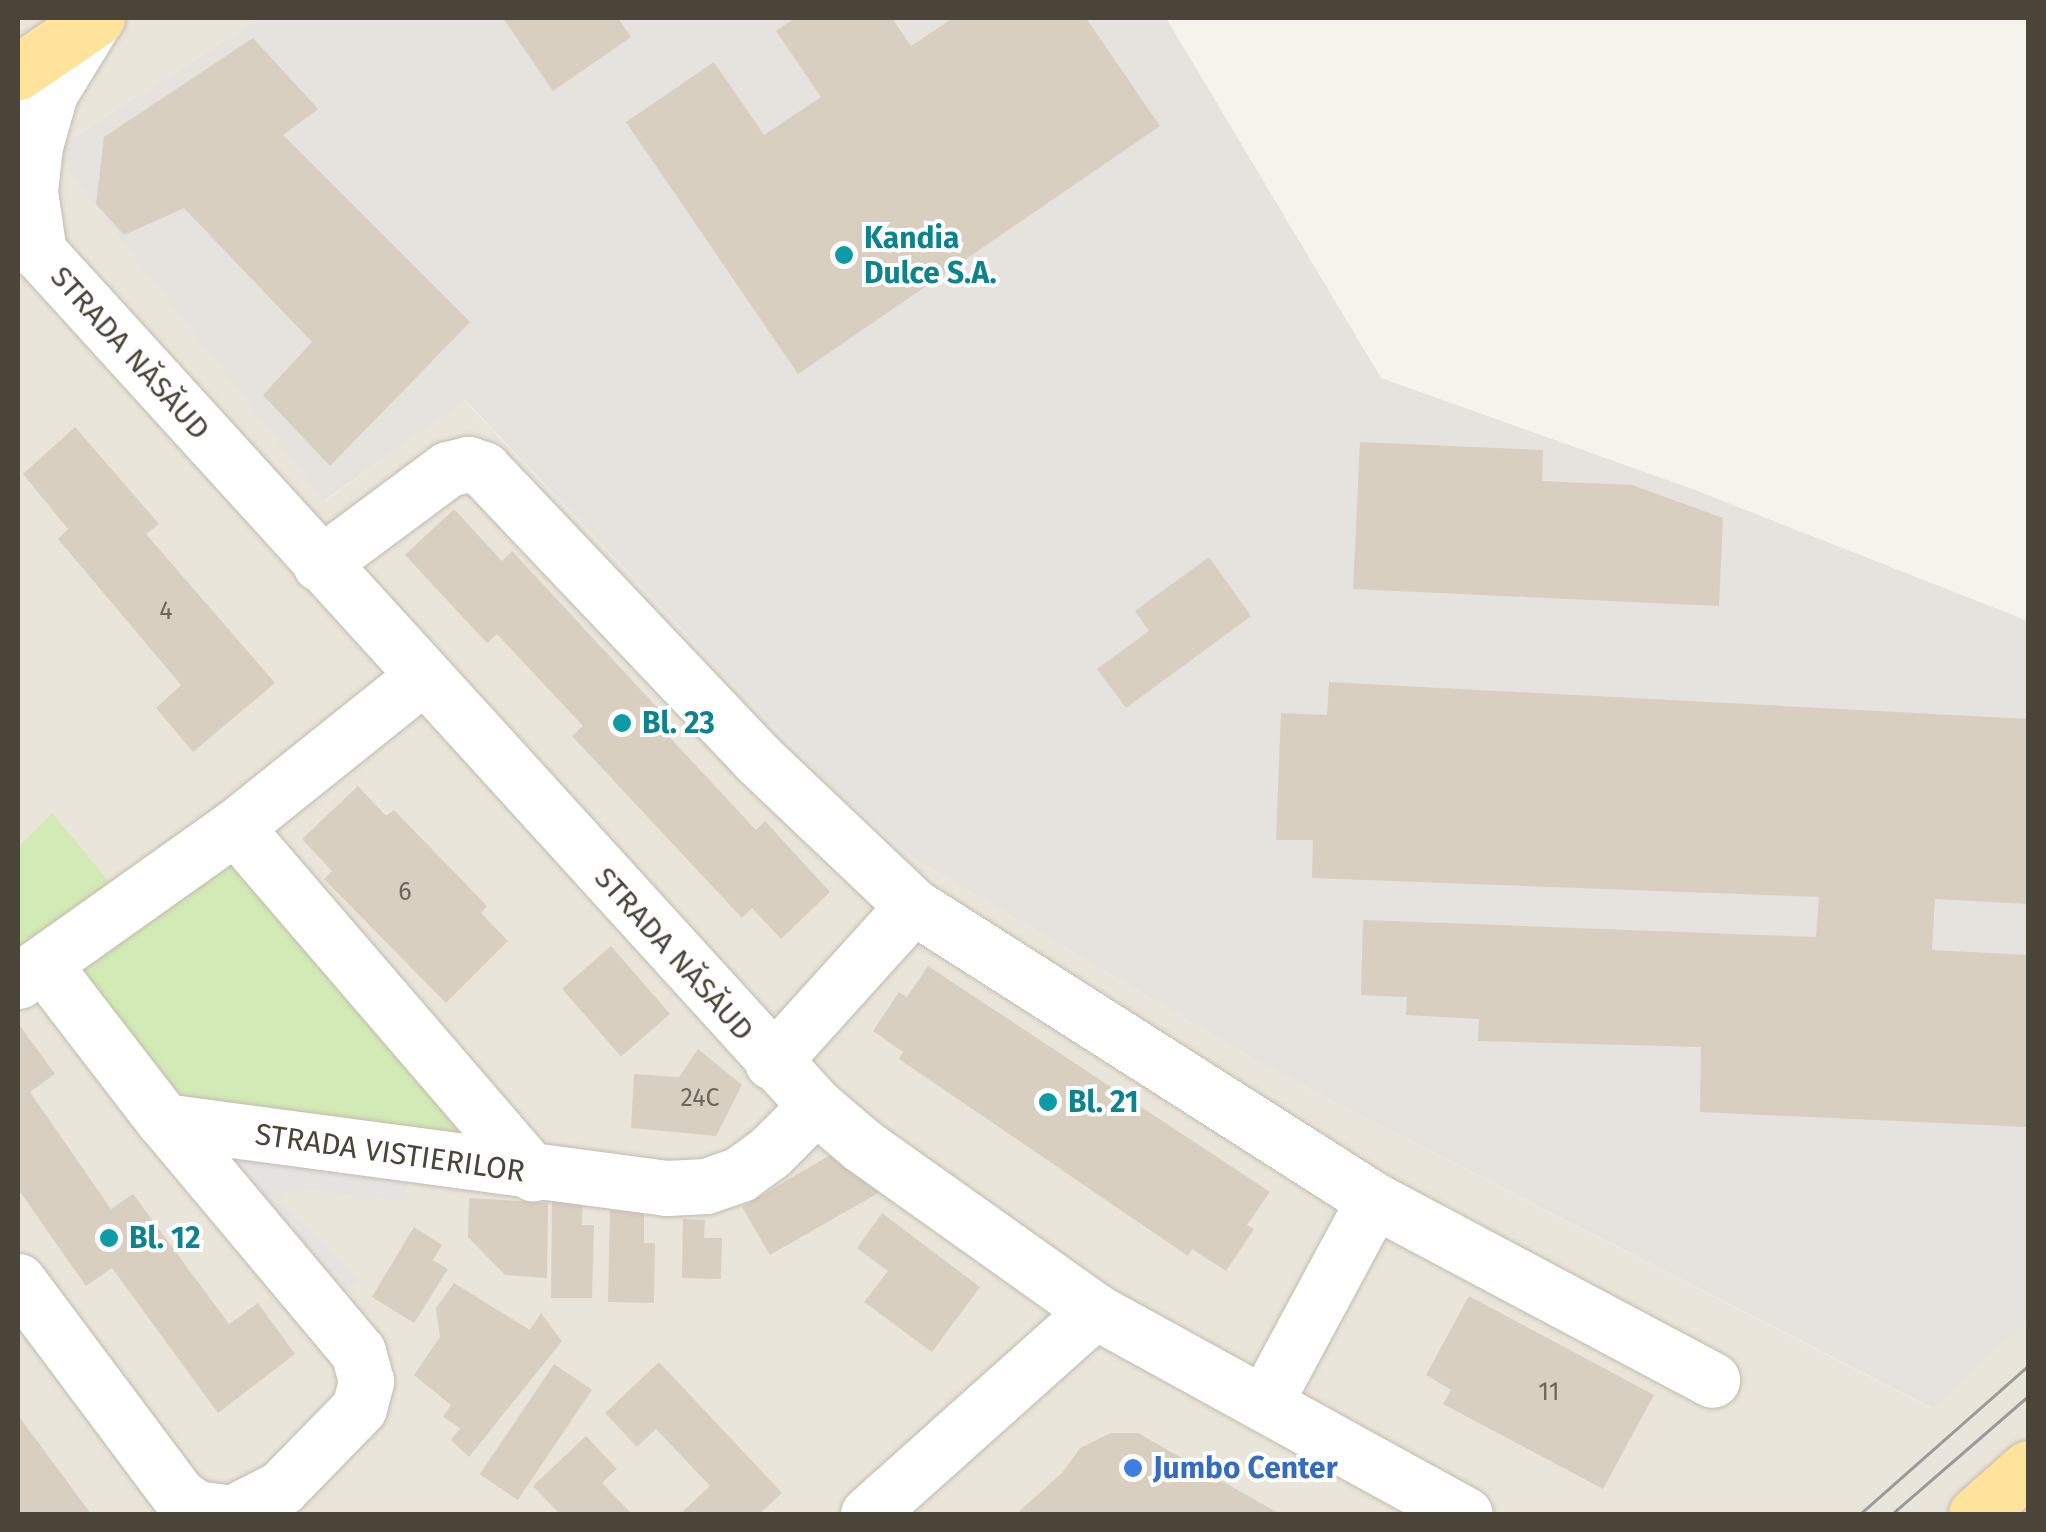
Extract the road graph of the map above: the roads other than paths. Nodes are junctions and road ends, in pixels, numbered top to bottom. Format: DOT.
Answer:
graph roads {
  1 [pos="97,18"];
  2 [pos="18,72"];
  3 [pos="28,241"];
  4 [pos="320,564"];
  5 [pos="422,677"];
  6 [pos="235,827"];
  7 [pos="913,906"];
  8 [pos="30,973"];
  9 [pos="772,1062"];
  10 [pos="816,1106"];
  11 [pos="164,1122"];
  12 [pos="533,1173"];
  13 [pos="1374,1200"];
  14 [pos="18,1282"];
  15 [pos="1095,1311"];
  16 [pos="1712,1380"];
  17 [pos="1264,1404"];
  18 [pos="2028,1468"];
  19 [pos="868,1514"];
  20 [pos="1465,1514"];
  21 [pos="1976,1514"];
  1 -- 2 [label="main road"];
  1 -- 3 [label="street"];
  3 -- 4 [label="street, STRADA NĂSĂUD"];
  4 -- 5 [label="street, STRADA NĂSĂUD"];
  4 -- 7 [label="street"];
  5 -- 6 [label="street"];
  5 -- 9 [label="street, STRADA NĂSĂUD"];
  6 -- 8 [label="street"];
  6 -- 12 [label="street"];
  7 -- 9 [label="street"];
  7 -- 13 [label="street"];
  8 -- 11 [label="street"];
  9 -- 10 [label="street, STRADA NĂSĂUD"];
  10 -- 12 [label="street, STRADA VISTIERILOR"];
  10 -- 15 [label="street, STRADA NĂSĂUD"];
  11 -- 12 [label="street, STRADA VISTIERILOR"];
  11 -- 14 [label="street"];
  13 -- 16 [label="street"];
  13 -- 17 [label="street"];
  15 -- 17 [label="street, STRADA NĂSĂUD"];
  15 -- 19 [label="street"];
  17 -- 20 [label="street, STRADA NĂSĂUD"];
  18 -- 21 [label="main road"];
}
